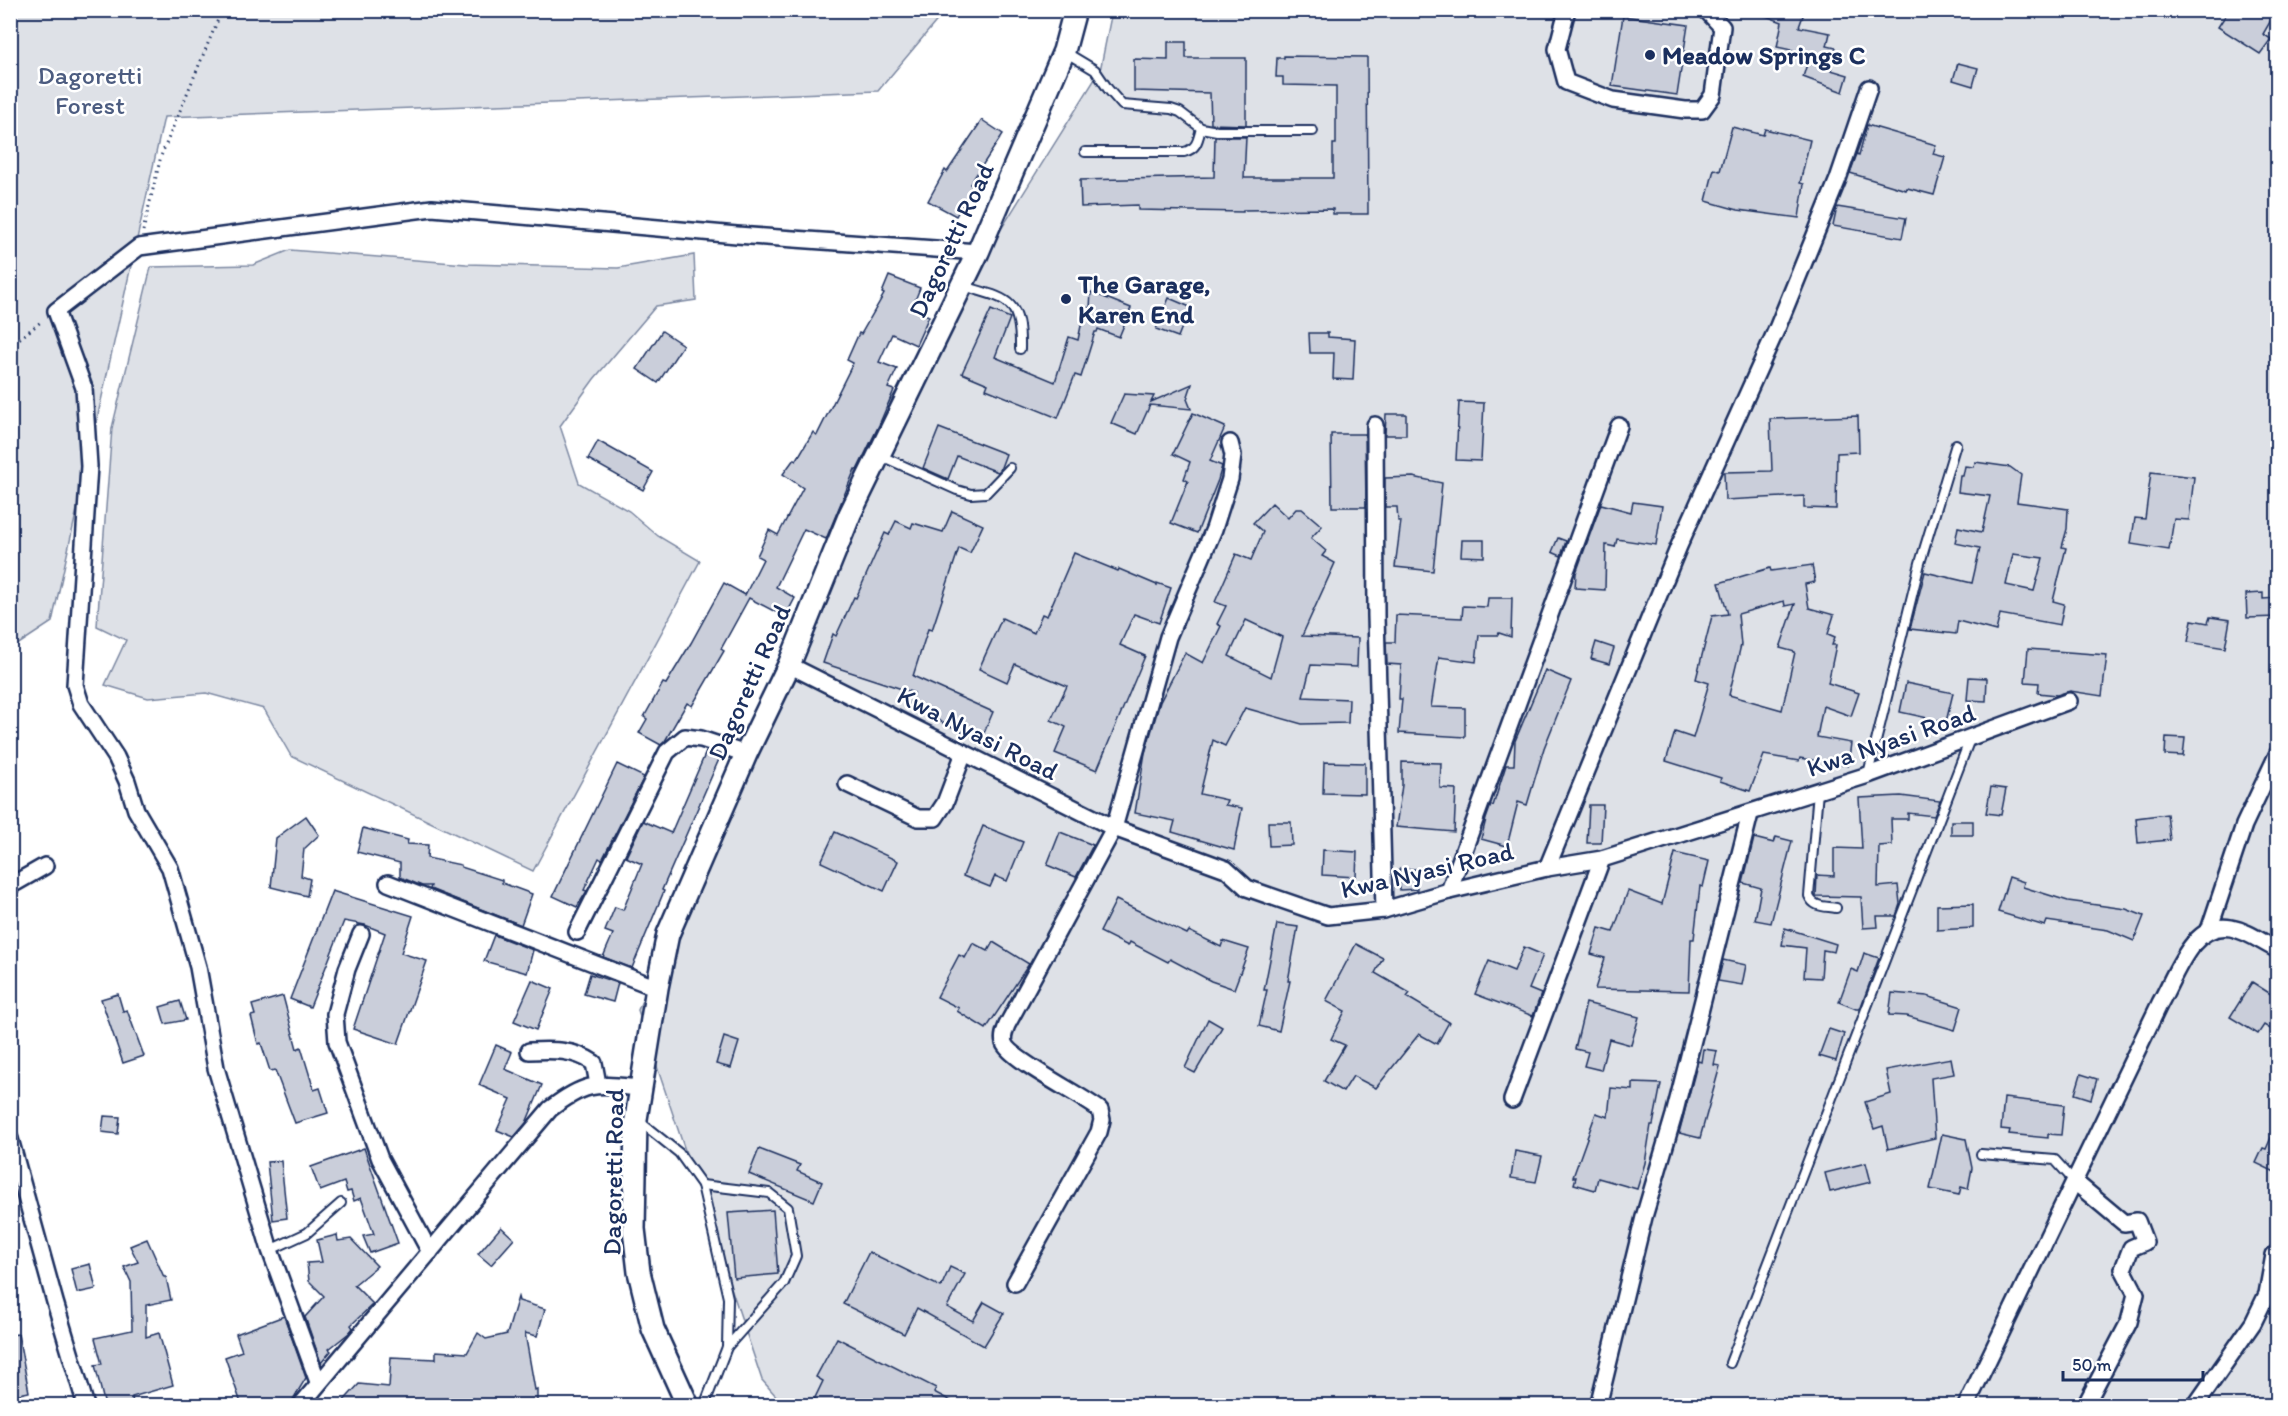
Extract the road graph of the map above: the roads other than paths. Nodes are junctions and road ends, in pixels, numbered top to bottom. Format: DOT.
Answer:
graph roads {
  1 [pos="1076,10"];
  2 [pos="1566,10"];
  3 [pos="1706,10"];
  4 [pos="1064,51"];
  5 [pos="1869,88"];
  6 [pos="1202,128"];
  7 [pos="1313,131"];
  8 [pos="1085,152"];
  9 [pos="978,252"];
  10 [pos="961,285"];
  11 [pos="1020,349"];
  12 [pos="1375,425"];
  13 [pos="1619,426"];
  14 [pos="1230,443"];
  15 [pos="1956,444"];
  16 [pos="878,454"];
  17 [pos="1010,468"];
  18 [pos="789,665"];
  19 [pos="2069,701"];
  20 [pos="1971,737"];
  21 [pos="964,753"];
  22 [pos="2277,753"];
  23 [pos="746,754"];
  24 [pos="1868,775"];
  25 [pos="847,784"];
  26 [pos="1818,791"];
  27 [pos="1750,814"];
  28 [pos="1114,828"];
  29 [pos="1602,860"];
  30 [pos="45,866"];
  31 [pos="1547,868"];
  32 [pos="388,883"];
  33 [pos="10,886"];
  34 [pos="1449,891"];
  35 [pos="1836,908"];
  36 [pos="1384,910"];
  37 [pos="2209,930"];
  38 [pos="577,932"];
  39 [pos="361,934"];
  40 [pos="2277,950"];
  41 [pos="657,988"];
  42 [pos="529,1050"];
  43 [pos="598,1084"];
  44 [pos="640,1088"];
  45 [pos="1512,1100"];
  46 [pos="636,1119"];
  47 [pos="10,1139"];
  48 [pos="1981,1154"];
  49 [pos="2075,1182"];
  50 [pos="702,1185"];
  51 [pos="341,1203"];
  52 [pos="270,1250"];
  53 [pos="429,1252"];
  54 [pos="2277,1252"];
  55 [pos="1015,1283"];
  56 [pos="727,1347"];
  57 [pos="1730,1363"];
  58 [pos="318,1382"];
  59 [pos="86,1406"];
  60 [pos="300,1406"];
  61 [pos="688,1406"];
  62 [pos="704,1406"];
  63 [pos="1598,1406"];
  64 [pos="1966,1406"];
  65 [pos="2085,1406"];
  66 [pos="2195,1406"];
  1 -- 4 [label="main road, Dagoretti Road"];
  2 -- 3 [label="street"];
  4 -- 6 [label="lane"];
  4 -- 9 [label="main road, Dagoretti Road"];
  5 -- 31 [label="street"];
  6 -- 7 [label="lane"];
  6 -- 8 [label="lane"];
  9 -- 10 [label="main road, Dagoretti Road"];
  9 -- 52 [label="street"];
  10 -- 11 [label="lane"];
  10 -- 16 [label="main road, Dagoretti Road"];
  12 -- 36 [label="street"];
  13 -- 34 [label="street"];
  14 -- 28 [label="street"];
  15 -- 24 [label="lane"];
  16 -- 17 [label="lane"];
  16 -- 18 [label="main road, Dagoretti Road"];
  18 -- 21 [label="street, Kwa Nyasi Road"];
  18 -- 23 [label="main road, Dagoretti Road"];
  19 -- 20 [label="street, Kwa Nyasi Road"];
  20 -- 24 [label="street, Kwa Nyasi Road"];
  20 -- 57 [label="lane"];
  21 -- 25 [label="street"];
  21 -- 28 [label="street, Kwa Nyasi Road"];
  22 -- 37 [label="street"];
  23 -- 38 [label="street"];
  23 -- 41 [label="main road, Dagoretti Road"];
  24 -- 26 [label="street, Kwa Nyasi Road"];
  26 -- 27 [label="street, Kwa Nyasi Road"];
  26 -- 35 [label="lane"];
  27 -- 29 [label="street, Kwa Nyasi Road"];
  27 -- 63 [label="street"];
  28 -- 36 [label="street, Kwa Nyasi Road"];
  28 -- 55 [label="street"];
  29 -- 31 [label="street, Kwa Nyasi Road"];
  29 -- 45 [label="street"];
  30 -- 33 [label="street"];
  31 -- 34 [label="street, Kwa Nyasi Road"];
  32 -- 41 [label="street"];
  34 -- 36 [label="street, Kwa Nyasi Road"];
  37 -- 40 [label="street"];
  37 -- 49 [label="street"];
  39 -- 53 [label="street"];
  41 -- 44 [label="main road, Dagoretti Road"];
  42 -- 43 [label="street"];
  43 -- 44 [label="street"];
  43 -- 53 [label="street"];
  44 -- 46 [label="main road, Dagoretti Road"];
  46 -- 50 [label="lane"];
  46 -- 61 [label="main road, Dagoretti Road"];
  47 -- 59 [label="street"];
  48 -- 49 [label="lane"];
  49 -- 64 [label="street"];
  49 -- 65 [label="street"];
  50 -- 56 [label="lane"];
  50 -- 56 [label="lane"];
  51 -- 52 [label="lane"];
  52 -- 58 [label="street"];
  53 -- 58 [label="street"];
  54 -- 66 [label="street"];
  56 -- 62 [label="lane"];
  58 -- 60 [label="street"];
}
